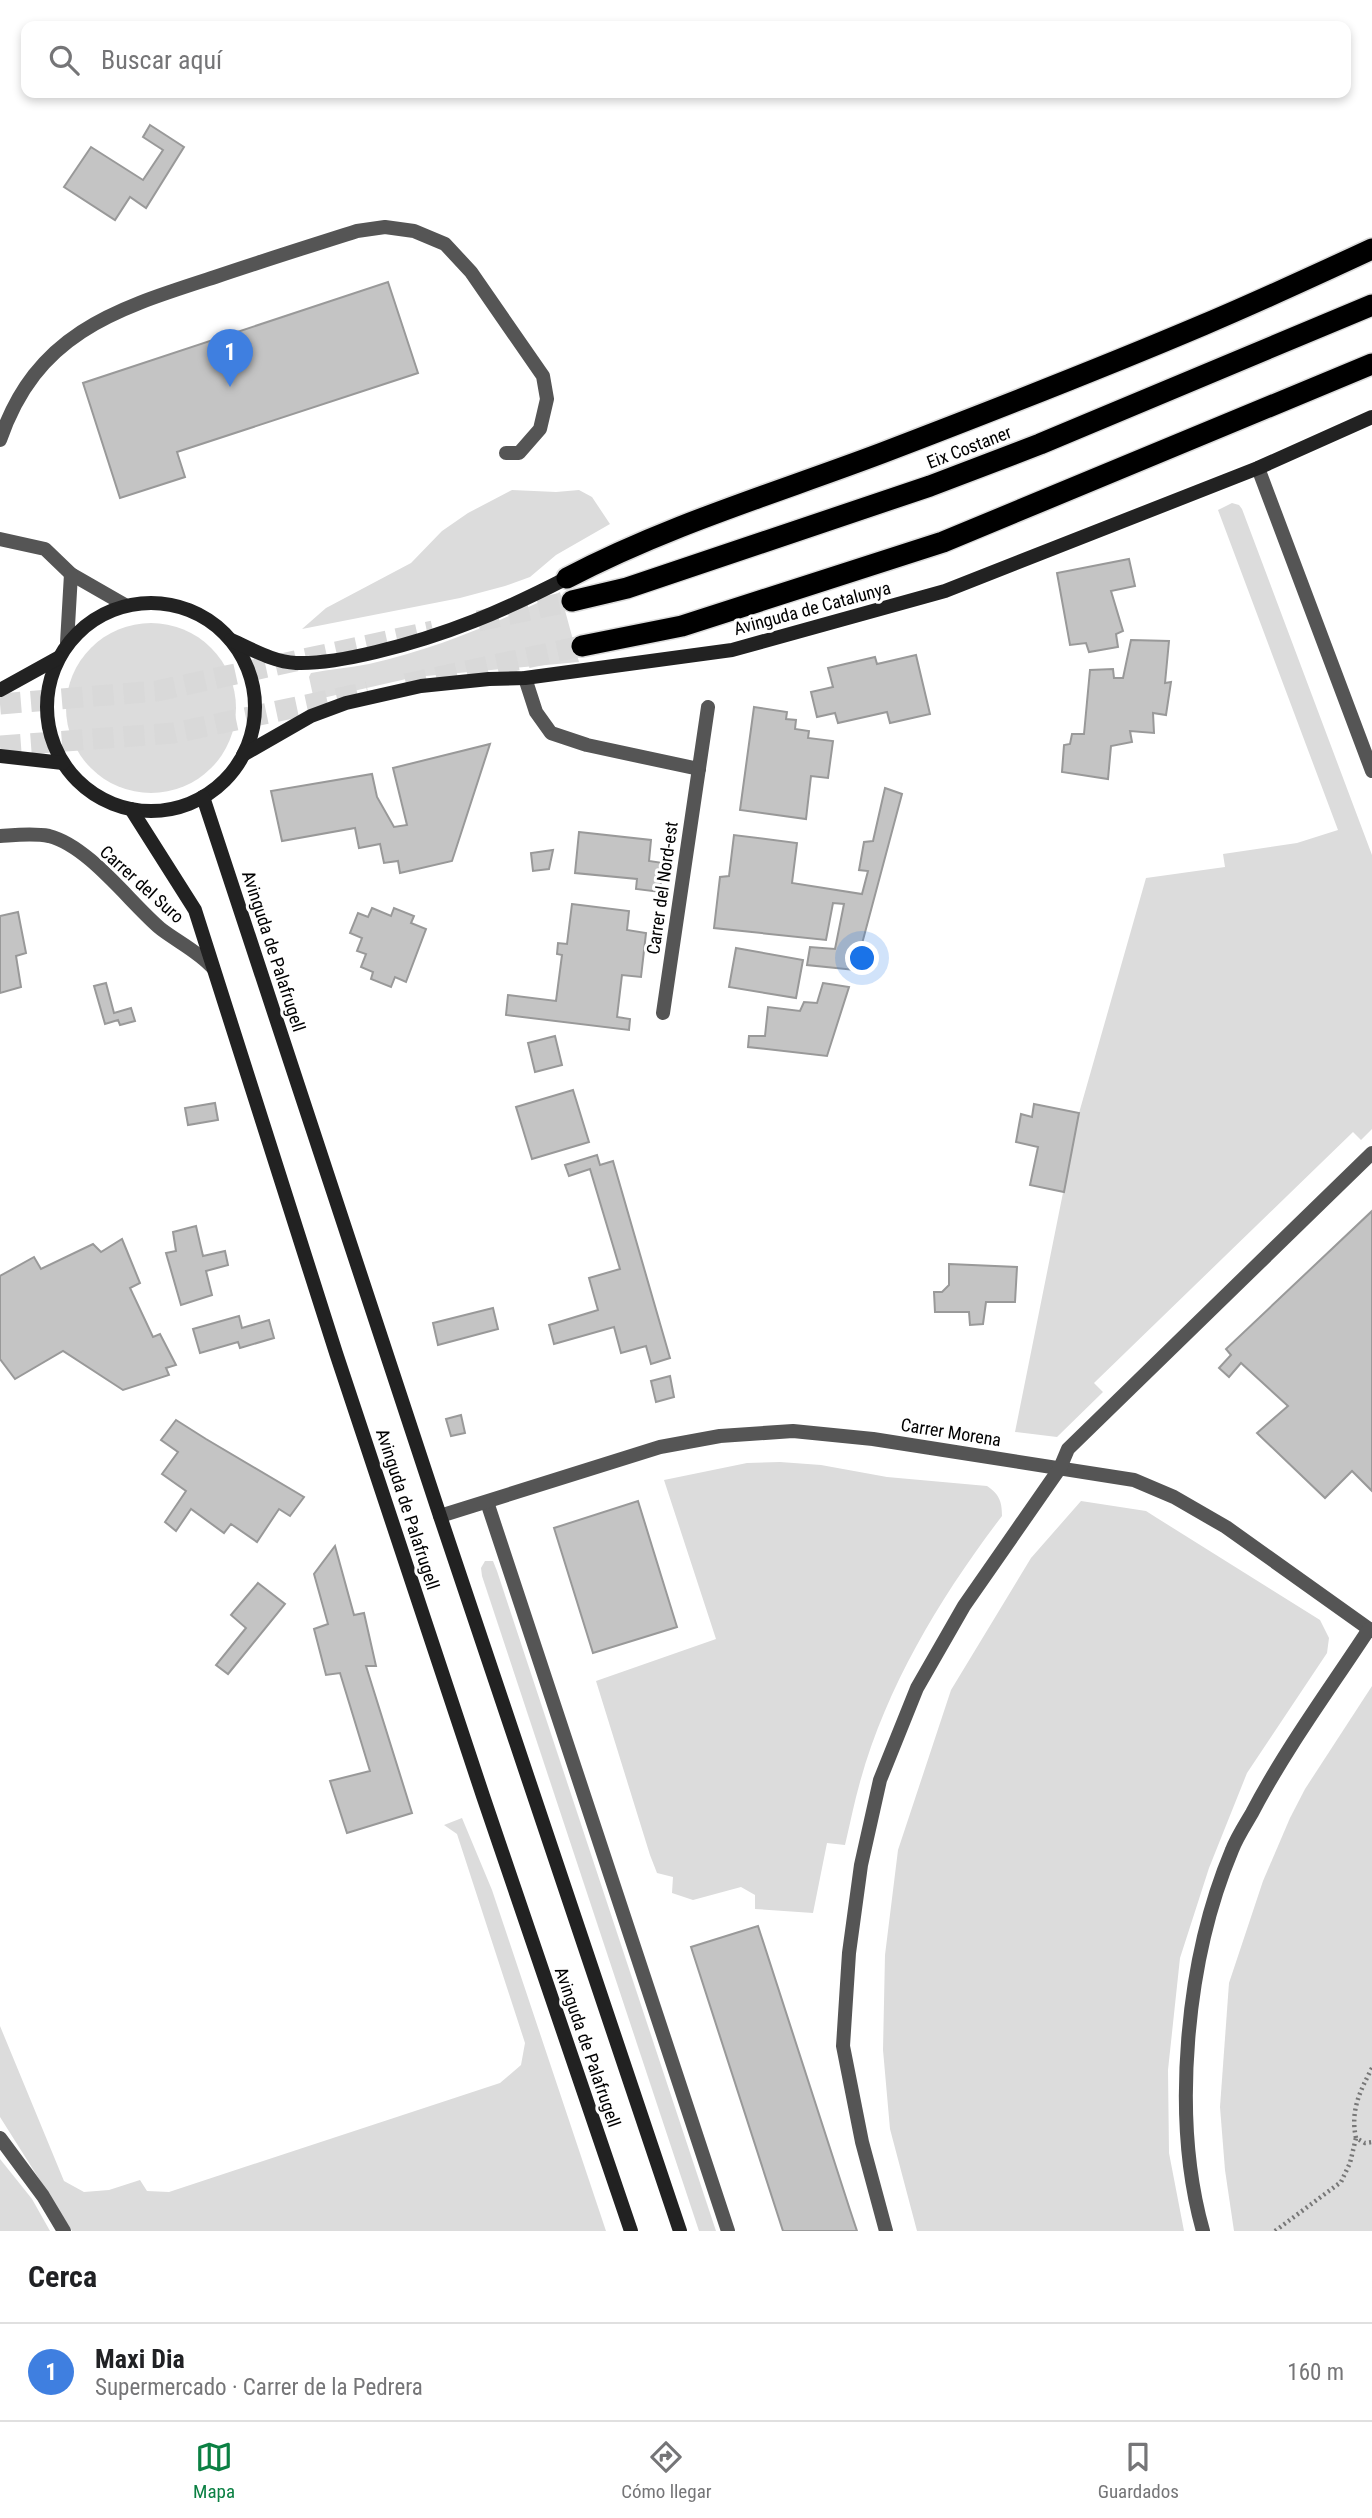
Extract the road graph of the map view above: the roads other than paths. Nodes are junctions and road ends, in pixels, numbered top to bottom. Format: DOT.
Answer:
graph roads {
  1 [pos="1372,249"];
  2 [pos="1372,305"];
  3 [pos="1372,364"];
  4 [pos="1372,417"];
  5 [pos="0,440"];
  6 [pos="506,453"];
  7 [pos="1258,468"];
  8 [pos="0,539"];
  9 [pos="71,574"];
  10 [pos="567,578"];
  11 [pos="572,601"];
  12 [pos="125,605"];
  13 [pos="230,639"];
  14 [pos="67,643"];
  15 [pos="582,646"];
  16 [pos="58,659"];
  17 [pos="525,678"];
  18 [pos="0,690"];
  19 [pos="708,707"];
  20 [pos="243,755"];
  21 [pos="0,756"];
  22 [pos="63,763"];
  23 [pos="699,769"];
  24 [pos="1372,771"];
  25 [pos="203,797"];
  26 [pos="131,809"];
  27 [pos="0,836"];
  28 [pos="213,968"];
  29 [pos="663,1013"];
  30 [pos="1372,1153"];
  31 [pos="1060,1468"];
  32 [pos="487,1502"];
  33 [pos="440,1516"];
  34 [pos="1371,1630"];
  35 [pos="0,2138"];
  36 [pos="64,2231"];
  37 [pos="631,2231"];
  38 [pos="680,2231"];
  39 [pos="727,2231"];
  40 [pos="886,2231"];
  41 [pos="1203,2231"];
  1 -- 10 [label="highway"];
  2 -- 11 [label="highway, Eix Costaner"];
  3 -- 15 [label="highway"];
  4 -- 7 [label="main road, Avinguda de Catalunya"];
  5 -- 6 [label="street"];
  7 -- 17 [label="main road, Avinguda de Catalunya"];
  7 -- 24 [label="street"];
  8 -- 9 [label="street"];
  9 -- 12 [label="street"];
  9 -- 14 [label="street"];
  10 -- 13 [label="main road"];
  12 -- 13 [label="main road"];
  12 -- 14 [label="main road"];
  13 -- 20 [label="main road"];
  14 -- 16 [label="main road"];
  16 -- 18 [label="main road"];
  16 -- 22 [label="main road"];
  17 -- 20 [label="main road, Avinguda de Catalunya"];
  17 -- 23 [label="street"];
  19 -- 23 [label="street, Carrer del Nord-est"];
  20 -- 25 [label="main road"];
  21 -- 22 [label="main road"];
  22 -- 26 [label="main road"];
  23 -- 29 [label="street, Carrer del Nord-est"];
  25 -- 26 [label="main road"];
  25 -- 33 [label="main road, Avinguda de Palafrugell"];
  26 -- 28 [label="main road, Avinguda de Palafrugell"];
  27 -- 28 [label="street, Carrer del Suro"];
  28 -- 37 [label="main road, Avinguda de Palafrugell"];
  30 -- 31 [label="street"];
  31 -- 32 [label="street, Carrer Morena"];
  31 -- 34 [label="street, Carrer Morena"];
  31 -- 40 [label="street"];
  32 -- 33 [label="street, Avinguda de Palafrugell"];
  32 -- 39 [label="street"];
  33 -- 38 [label="main road, Avinguda de Palafrugell"];
  34 -- 41 [label="street"];
  35 -- 36 [label="street"];
}
